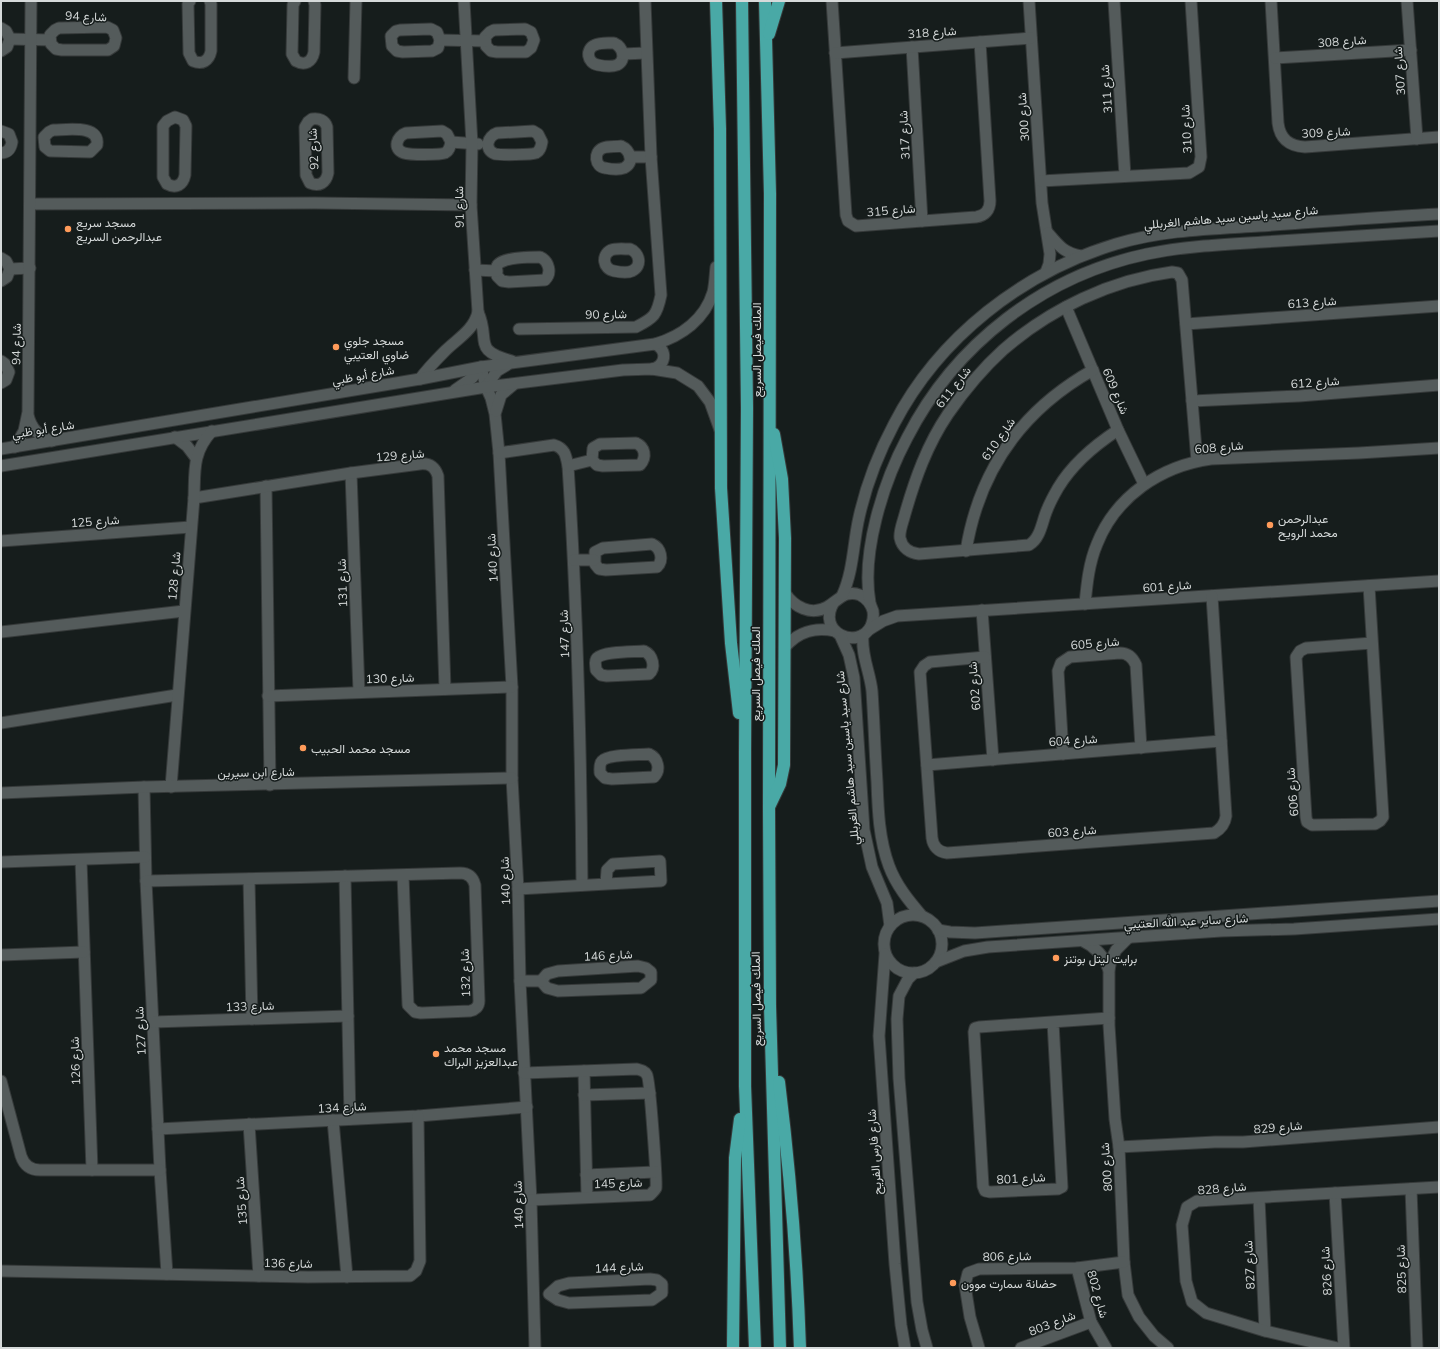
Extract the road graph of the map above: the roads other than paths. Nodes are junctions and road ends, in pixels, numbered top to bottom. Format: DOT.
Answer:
graph roads {
  1 [pos="31,1"];
  2 [pos="190,1"];
  3 [pos="210,1"];
  4 [pos="295,1"];
  5 [pos="314,1"];
  6 [pos="356,1"];
  7 [pos="464,1"];
  8 [pos="645,1"];
  9 [pos="716,1"];
  10 [pos="742,1"];
  11 [pos="765,1"];
  12 [pos="779,1"];
  13 [pos="832,1"];
  14 [pos="1029,1"];
  15 [pos="1114,1"];
  16 [pos="1191,1"];
  17 [pos="1271,1"];
  18 [pos="1407,1"];
  19 [pos="1,28"];
  20 [pos="1031,38"];
  21 [pos="10,39"];
  22 [pos="31,39"];
  23 [pos="767,39"];
  24 [pos="50,40"];
  25 [pos="440,40"];
  26 [pos="467,40"];
  27 [pos="485,41"];
  28 [pos="980,42"];
  29 [pos="912,47"];
  30 [pos="1411,50"];
  31 [pos="1,51"];
  32 [pos="646,53"];
  33 [pos="835,53"];
  34 [pos="623,54"];
  35 [pos="1275,58"];
  36 [pos="354,78"];
  37 [pos="1,131"];
  38 [pos="1439,137"];
  39 [pos="1417,139"];
  40 [pos="30,141"];
  41 [pos="44,141"];
  42 [pos="12,142"];
  43 [pos="451,142"];
  44 [pos="472,144"];
  45 [pos="488,145"];
  46 [pos="1,153"];
  47 [pos="630,157"];
  48 [pos="651,157"];
  49 [pos="1125,176"];
  50 [pos="1040,181"];
  51 [pos="316,185"];
  52 [pos="174,186"];
  53 [pos="175,203"];
  54 [pos="315,203"];
  55 [pos="30,204"];
  56 [pos="471,205"];
  57 [pos="1439,214"];
  58 [pos="922,221"];
  59 [pos="720,227"];
  60 [pos="1439,230"];
  61 [pos="1046,231"];
  62 [pos="1160,234"];
  63 [pos="1162,252"];
  64 [pos="1080,256"];
  65 [pos="1,258"];
  66 [pos="658,258"];
  67 [pos="639,260"];
  68 [pos="30,268"];
  69 [pos="10,269"];
  70 [pos="475,270"];
  71 [pos="497,271"];
  72 [pos="1046,272"];
  73 [pos="1,281"];
  74 [pos="1439,306"];
  75 [pos="1066,307"];
  76 [pos="478,312"];
  77 [pos="1186,324"];
  78 [pos="519,329"];
  79 [pos="655,344"];
  80 [pos="1,361"];
  81 [pos="513,363"];
  82 [pos="481,367"];
  83 [pos="652,369"];
  84 [pos="1093,370"];
  85 [pos="9,372"];
  86 [pos="29,372"];
  87 [pos="420,379"];
  88 [pos="1,383"];
  89 [pos="513,385"];
  90 [pos="1439,385"];
  91 [pos="486,387"];
  92 [pos="447,394"];
  93 [pos="1192,401"];
  94 [pos="28,412"];
  95 [pos="495,414"];
  96 [pos="770,418"];
  97 [pos="720,430"];
  98 [pos="1118,430"];
  99 [pos="212,431"];
  100 [pos="175,438"];
  101 [pos="52,441"];
  102 [pos="15,447"];
  103 [pos="1439,448"];
  104 [pos="1,449"];
  105 [pos="499,453"];
  106 [pos="196,458"];
  107 [pos="592,460"];
  108 [pos="1197,461"];
  109 [pos="1,466"];
  110 [pos="568,466"];
  111 [pos="351,473"];
  112 [pos="1144,484"];
  113 [pos="266,486"];
  114 [pos="194,498"];
  115 [pos="191,527"];
  116 [pos="1,541"];
  117 [pos="966,551"];
  118 [pos="574,560"];
  119 [pos="594,560"];
  120 [pos="1439,581"];
  121 [pos="1369,586"];
  122 [pos="785,593"];
  123 [pos="1212,596"];
  124 [pos="838,599"];
  125 [pos="1085,604"];
  126 [pos="871,606"];
  127 [pos="982,610"];
  128 [pos="184,611"];
  129 [pos="897,616"];
  130 [pos="1,632"];
  131 [pos="866,632"];
  132 [pos="838,633"];
  133 [pos="1372,643"];
  134 [pos="786,647"];
  135 [pos="985,657"];
  136 [pos="578,665"];
  137 [pos="596,666"];
  138 [pos="512,687"];
  139 [pos="445,689"];
  140 [pos="359,692"];
  141 [pos="177,695"];
  142 [pos="268,696"];
  143 [pos="1,723"];
  144 [pos="1221,742"];
  145 [pos="1141,748"];
  146 [pos="745,752"];
  147 [pos="1063,754"];
  148 [pos="993,760"];
  149 [pos="927,765"];
  150 [pos="600,768"];
  151 [pos="581,769"];
  152 [pos="512,778"];
  153 [pos="270,785"];
  154 [pos="144,787"];
  155 [pos="171,787"];
  156 [pos="1,793"];
  157 [pos="769,808"];
  158 [pos="145,857"];
  159 [pos="81,860"];
  160 [pos="1,862"];
  161 [pos="403,875"];
  162 [pos="345,876"];
  163 [pos="250,879"];
  164 [pos="146,881"];
  165 [pos="606,884"];
  166 [pos="582,885"];
  167 [pos="518,889"];
  168 [pos="1439,900"];
  169 [pos="1349,907"];
  170 [pos="922,916"];
  171 [pos="1439,920"];
  172 [pos="890,926"];
  173 [pos="1294,929"];
  174 [pos="938,930"];
  175 [pos="1128,938"];
  176 [pos="1082,941"];
  177 [pos="84,952"];
  178 [pos="885,954"];
  179 [pos="1,955"];
  180 [pos="936,962"];
  181 [pos="1110,970"];
  182 [pos="914,973"];
  183 [pos="520,981"];
  184 [pos="540,981"];
  185 [pos="770,1006"];
  186 [pos="348,1016"];
  187 [pos="1109,1018"];
  188 [pos="252,1019"];
  189 [pos="153,1022"];
  190 [pos="1053,1022"];
  191 [pos="584,1071"];
  192 [pos="524,1073"];
  193 [pos="1,1081"];
  194 [pos="745,1086"];
  195 [pos="650,1093"];
  196 [pos="584,1095"];
  197 [pos="527,1107"];
  198 [pos="418,1116"];
  199 [pos="350,1119"];
  200 [pos="333,1120"];
  201 [pos="249,1124"];
  202 [pos="1439,1127"];
  203 [pos="158,1129"];
  204 [pos="1119,1147"];
  205 [pos="92,1170"];
  206 [pos="160,1170"];
  207 [pos="655,1172"];
  208 [pos="586,1175"];
  209 [pos="1439,1187"];
  210 [pos="1411,1189"];
  211 [pos="1335,1193"];
  212 [pos="587,1198"];
  213 [pos="1259,1198"];
  214 [pos="531,1200"];
  215 [pos="1124,1262"];
  216 [pos="1077,1268"];
  217 [pos="797,1269"];
  218 [pos="1,1271"];
  219 [pos="167,1274"];
  220 [pos="259,1276"];
  221 [pos="347,1277"];
  222 [pos="534,1294"];
  223 [pos="549,1294"];
  224 [pos="1091,1322"];
  225 [pos="1265,1331"];
  226 [pos="535,1348"];
  227 [pos="733,1348"];
  228 [pos="754,1348"];
  229 [pos="780,1348"];
  230 [pos="800,1348"];
  231 [pos="807,1348"];
  232 [pos="905,1348"];
  233 [pos="926,1348"];
  234 [pos="979,1348"];
  235 [pos="1021,1348"];
  236 [pos="1106,1348"];
  237 [pos="1168,1348"];
  238 [pos="1338,1348"];
  239 [pos="1344,1348"];
  240 [pos="1417,1348"];
  1 -- 22 [label="street, شارع 94"];
  2 -- 3 [label="street"];
  4 -- 5 [label="street"];
  6 -- 36 [label="street"];
  7 -- 26 [label="street, شارع 91"];
  8 -- 32 [label="street, شارع 90"];
  9 -- 59 [label="highway"];
  10 -- 146 [label="highway, الملك فيصل السريع"];
  11 -- 23 [label="highway, الملك فيصل السريع"];
  12 -- 23 [label="highway"];
  13 -- 33 [label="street, شارع 315"];
  14 -- 20 [label="street, شارع 300"];
  15 -- 49 [label="street, شارع 311"];
  16 -- 49 [label="street, شارع 310"];
  17 -- 35 [label="street, شارع 309"];
  18 -- 30 [label="street, شارع 307"];
  19 -- 21 [label="street"];
  20 -- 28 [label="street, شارع 318"];
  20 -- 50 [label="street, شارع 300"];
  21 -- 22 [label="street, شارع 94"];
  21 -- 31 [label="street"];
  22 -- 24 [label="street, شارع 94"];
  22 -- 40 [label="street, شارع 94"];
  23 -- 96 [label="highway, الملك فيصل السريع"];
  24 -- 24 [label="street, شارع 94"];
  25 -- 26 [label="street"];
  26 -- 27 [label="street"];
  26 -- 44 [label="street, شارع 91"];
  28 -- 29 [label="street, شارع 318"];
  28 -- 58 [label="street, شارع 315"];
  29 -- 33 [label="street, شارع 318"];
  29 -- 58 [label="street, شارع 317"];
  30 -- 35 [label="street, شارع 308"];
  30 -- 39 [label="street, شارع 307"];
  32 -- 34 [label="street"];
  32 -- 48 [label="street, شارع 90"];
  33 -- 58 [label="street, شارع 315"];
  35 -- 39 [label="street, شارع 309"];
  37 -- 42 [label="street"];
  38 -- 39 [label="street, شارع 309"];
  40 -- 41 [label="street"];
  40 -- 42 [label="street"];
  40 -- 55 [label="street, شارع 94"];
  42 -- 46 [label="street"];
  43 -- 44 [label="street"];
  44 -- 45 [label="street"];
  44 -- 56 [label="street, شارع 91"];
  47 -- 48 [label="street"];
  48 -- 66 [label="street, شارع 90"];
  49 -- 50 [label="street, شارع 310"];
  50 -- 61 [label="street, شارع 300"];
  51 -- 51 [label="street, شارع 92"];
  51 -- 54 [label="street, شارع 92"];
  52 -- 52 [label="street"];
  52 -- 53 [label="street"];
  53 -- 54 [label="street"];
  53 -- 55 [label="street"];
  54 -- 56 [label="street"];
  55 -- 68 [label="street, شارع 94"];
  56 -- 70 [label="street, شارع 91"];
  57 -- 62 [label="street, شارع سيد ياسين سيد هاشم الغربللي"];
  59 -- 79 [label="street, شارع أبو ظبي"];
  59 -- 97 [label="highway"];
  60 -- 63 [label="street"];
  61 -- 64 [label="street"];
  61 -- 72 [label="street, شارع 300"];
  62 -- 63 [label="street"];
  62 -- 64 [label="street, شارع سيد ياسين سيد هاشم الغربللي"];
  63 -- 126 [label="street"];
  64 -- 72 [label="street, شارع سيد ياسين سيد هاشم الغربللي"];
  65 -- 69 [label="street"];
  66 -- 67 [label="street"];
  66 -- 78 [label="street, شارع 90"];
  68 -- 69 [label="street"];
  68 -- 86 [label="street, شارع 94"];
  69 -- 73 [label="street"];
  70 -- 71 [label="street"];
  70 -- 76 [label="street, شارع 91"];
  72 -- 124 [label="street, شارع سيد ياسين سيد هاشم الغربللي"];
  74 -- 77 [label="street, شارع 613"];
  75 -- 77 [label="street, شارع 611"];
  75 -- 84 [label="street, شارع 609"];
  75 -- 117 [label="street, شارع 611"];
  76 -- 81 [label="street, شارع 91"];
  76 -- 87 [label="street"];
  77 -- 93 [label="street, شارع 611"];
  79 -- 81 [label="street, شارع أبو ظبي"];
  79 -- 83 [label="street"];
  80 -- 85 [label="street, شارع 94"];
  81 -- 82 [label="street, شارع أبو ظبي"];
  81 -- 91 [label="street"];
  82 -- 87 [label="street, شارع أبو ظبي"];
  82 -- 91 [label="street, شارع 140"];
  82 -- 92 [label="street"];
  83 -- 89 [label="street"];
  83 -- 97 [label="street"];
  84 -- 98 [label="street, شارع 609"];
  84 -- 117 [label="street, شارع 610"];
  85 -- 86 [label="street, شارع 94"];
  85 -- 88 [label="street, شارع 94"];
  86 -- 94 [label="street, شارع 94"];
  87 -- 101 [label="street, شارع أبو ظبي"];
  89 -- 91 [label="street"];
  89 -- 95 [label="street, شارع 140"];
  90 -- 93 [label="street, شارع 612"];
  91 -- 92 [label="street"];
  91 -- 95 [label="street, شارع 140"];
  92 -- 99 [label="street"];
  93 -- 108 [label="street, شارع 611"];
  94 -- 101 [label="street, شارع 94"];
  94 -- 102 [label="street, شارع 94"];
  95 -- 105 [label="street, شارع 140"];
  96 -- 122 [label="highway"];
  96 -- 157 [label="highway, الملك فيصل السريع"];
  97 -- 146 [label="highway"];
  98 -- 112 [label="street, شارع 609"];
  98 -- 117 [label="street, شارع 611"];
  99 -- 100 [label="street"];
  99 -- 106 [label="street, شارع 128"];
  100 -- 106 [label="street"];
  100 -- 109 [label="street"];
  101 -- 102 [label="street, شارع أبو ظبي"];
  102 -- 104 [label="street, شارع أبو ظبي"];
  103 -- 108 [label="street, شارع 608"];
  105 -- 110 [label="street, شارع 147"];
  105 -- 138 [label="street, شارع 140"];
  106 -- 114 [label="street, شارع 128"];
  107 -- 110 [label="street"];
  108 -- 112 [label="street, شارع 608"];
  110 -- 118 [label="street, شارع 147"];
  111 -- 113 [label="street, شارع 129"];
  111 -- 139 [label="street, شارع 129"];
  111 -- 140 [label="street, شارع 131"];
  112 -- 125 [label="street, شارع 608"];
  113 -- 114 [label="street, شارع 129"];
  113 -- 142 [label="street"];
  114 -- 115 [label="street, شارع 128"];
  115 -- 116 [label="street, شارع 125"];
  115 -- 128 [label="street, شارع 128"];
  118 -- 119 [label="street"];
  118 -- 136 [label="street, شارع 147"];
  119 -- 119 [label="street"];
  120 -- 121 [label="street, شارع 601"];
  121 -- 123 [label="street, شارع 601"];
  121 -- 133 [label="street, شارع 606"];
  122 -- 124 [label="street"];
  122 -- 134 [label="highway"];
  123 -- 125 [label="street, شارع 601"];
  123 -- 144 [label="street, شارع 603"];
  124 -- 126 [label="street"];
  124 -- 132 [label="street"];
  125 -- 127 [label="street, شارع 601"];
  126 -- 129 [label="street, شارع 601"];
  126 -- 131 [label="street"];
  127 -- 129 [label="street, شارع 601"];
  127 -- 135 [label="street, شارع 602"];
  128 -- 130 [label="street"];
  128 -- 141 [label="street, شارع 128"];
  129 -- 131 [label="street, شارع 601"];
  131 -- 132 [label="street"];
  131 -- 170 [label="street"];
  132 -- 134 [label="street"];
  132 -- 172 [label="street, شارع سيد ياسين سيد هاشم الغربللي"];
  133 -- 133 [label="street, شارع 606"];
  134 -- 157 [label="highway"];
  135 -- 148 [label="street, شارع 602"];
  135 -- 149 [label="street, شارع 603"];
  136 -- 137 [label="street"];
  136 -- 151 [label="street, شارع 147"];
  137 -- 137 [label="street"];
  138 -- 139 [label="street, شارع 130"];
  138 -- 152 [label="street, شارع 140"];
  139 -- 140 [label="street, شارع 130"];
  140 -- 142 [label="street, شارع 130"];
  141 -- 143 [label="street"];
  141 -- 155 [label="street, شارع 128"];
  142 -- 153 [label="street"];
  144 -- 145 [label="street, شارع 604"];
  144 -- 149 [label="street, شارع 603"];
  145 -- 147 [label="street, شارع 604"];
  145 -- 147 [label="street, شارع 605"];
  146 -- 194 [label="highway, الملك فيصل السريع"];
  147 -- 148 [label="street, شارع 604"];
  148 -- 149 [label="street, شارع 604"];
  150 -- 150 [label="street"];
  150 -- 151 [label="street"];
  151 -- 166 [label="street, شارع 147"];
  152 -- 153 [label="street, شارع ابن سيرين"];
  152 -- 167 [label="street, شارع 140"];
  153 -- 155 [label="street, شارع ابن سيرين"];
  154 -- 155 [label="street, شارع ابن سيرين"];
  154 -- 156 [label="street, شارع ابن سيرين"];
  154 -- 158 [label="street, شارع 127"];
  157 -- 185 [label="highway, الملك فيصل السريع"];
  158 -- 159 [label="street"];
  158 -- 164 [label="street, شارع 127"];
  159 -- 160 [label="street"];
  159 -- 177 [label="street, شارع 126"];
  161 -- 161 [label="street, شارع 132"];
  161 -- 162 [label="street, شارع 132"];
  162 -- 163 [label="street, شارع 132"];
  162 -- 186 [label="street"];
  163 -- 164 [label="street, شارع 132"];
  163 -- 188 [label="street"];
  164 -- 189 [label="street, شارع 127"];
  165 -- 165 [label="street"];
  165 -- 166 [label="street"];
  166 -- 167 [label="street"];
  167 -- 183 [label="street, شارع 140"];
  168 -- 169 [label="street, شارع ساير عبد الله العتيبي"];
  169 -- 173 [label="street"];
  169 -- 174 [label="street, شارع ساير عبد الله العتيبي"];
  170 -- 172 [label="street"];
  170 -- 174 [label="street"];
  171 -- 173 [label="street, شارع ساير عبد الله العتيبي"];
  172 -- 178 [label="street"];
  173 -- 175 [label="street, شارع ساير عبد الله العتيبي"];
  174 -- 180 [label="street"];
  175 -- 176 [label="street, شارع ساير عبد الله العتيبي"];
  175 -- 181 [label="street, شارع 800"];
  176 -- 180 [label="street, شارع ساير عبد الله العتيبي"];
  176 -- 181 [label="street"];
  177 -- 179 [label="street"];
  177 -- 205 [label="street, شارع 126"];
  178 -- 182 [label="street"];
  178 -- 232 [label="street, شارع فارس الفريح"];
  180 -- 182 [label="street"];
  181 -- 187 [label="street, شارع 800"];
  182 -- 233 [label="street"];
  183 -- 184 [label="street, شارع 146"];
  183 -- 192 [label="street, شارع 140"];
  184 -- 184 [label="street, شارع 146"];
  185 -- 217 [label="highway"];
  185 -- 229 [label="highway, الملك فيصل السريع"];
  186 -- 188 [label="street, شارع 133"];
  186 -- 199 [label="street"];
  187 -- 190 [label="street, شارع 801"];
  187 -- 204 [label="street, شارع 800"];
  188 -- 189 [label="street, شارع 133"];
  189 -- 203 [label="street, شارع 127"];
  190 -- 190 [label="street, شارع 801"];
  191 -- 192 [label="street, شارع 145"];
  191 -- 195 [label="street, شارع 145"];
  191 -- 196 [label="street, شارع 145"];
  192 -- 197 [label="street, شارع 140"];
  193 -- 205 [label="street"];
  194 -- 227 [label="highway"];
  194 -- 228 [label="highway, الملك فيصل السريع"];
  195 -- 196 [label="street"];
  195 -- 207 [label="street, شارع 145"];
  196 -- 208 [label="street, شارع 145"];
  197 -- 198 [label="street, شارع 134"];
  197 -- 214 [label="street, شارع 140"];
  198 -- 199 [label="street, شارع 134"];
  198 -- 221 [label="street, شارع 136"];
  199 -- 200 [label="street, شارع 134"];
  200 -- 201 [label="street, شارع 134"];
  200 -- 221 [label="street"];
  201 -- 203 [label="street, شارع 134"];
  201 -- 220 [label="street, شارع 135"];
  202 -- 204 [label="street, شارع 829"];
  203 -- 206 [label="street, شارع 127"];
  204 -- 215 [label="street, شارع 800"];
  205 -- 206 [label="street"];
  206 -- 219 [label="street, شارع 127"];
  207 -- 208 [label="street, شارع 145"];
  207 -- 212 [label="street, شارع 145"];
  208 -- 212 [label="street, شارع 145"];
  209 -- 210 [label="street, شارع 828"];
  210 -- 211 [label="street, شارع 828"];
  210 -- 240 [label="street, شارع 825"];
  211 -- 213 [label="street, شارع 828"];
  211 -- 239 [label="street, شارع 826"];
  212 -- 214 [label="street, شارع 145"];
  213 -- 225 [label="street, شارع 827"];
  213 -- 225 [label="street, شارع 828"];
  214 -- 222 [label="street, شارع 140"];
  215 -- 216 [label="street, شارع 806"];
  215 -- 237 [label="street, شارع 800"];
  216 -- 224 [label="street, شارع 802"];
  216 -- 234 [label="street, شارع 806"];
  217 -- 230 [label="highway"];
  217 -- 231 [label="highway"];
  218 -- 219 [label="street, شارع 136"];
  219 -- 220 [label="street, شارع 136"];
  220 -- 221 [label="street, شارع 136"];
  222 -- 223 [label="street, شارع 144"];
  222 -- 226 [label="street, شارع 140"];
  223 -- 223 [label="street, شارع 144"];
  224 -- 235 [label="street, شارع 803"];
  224 -- 236 [label="street, شارع 802"];
  225 -- 238 [label="street, شارع 828"];
}
